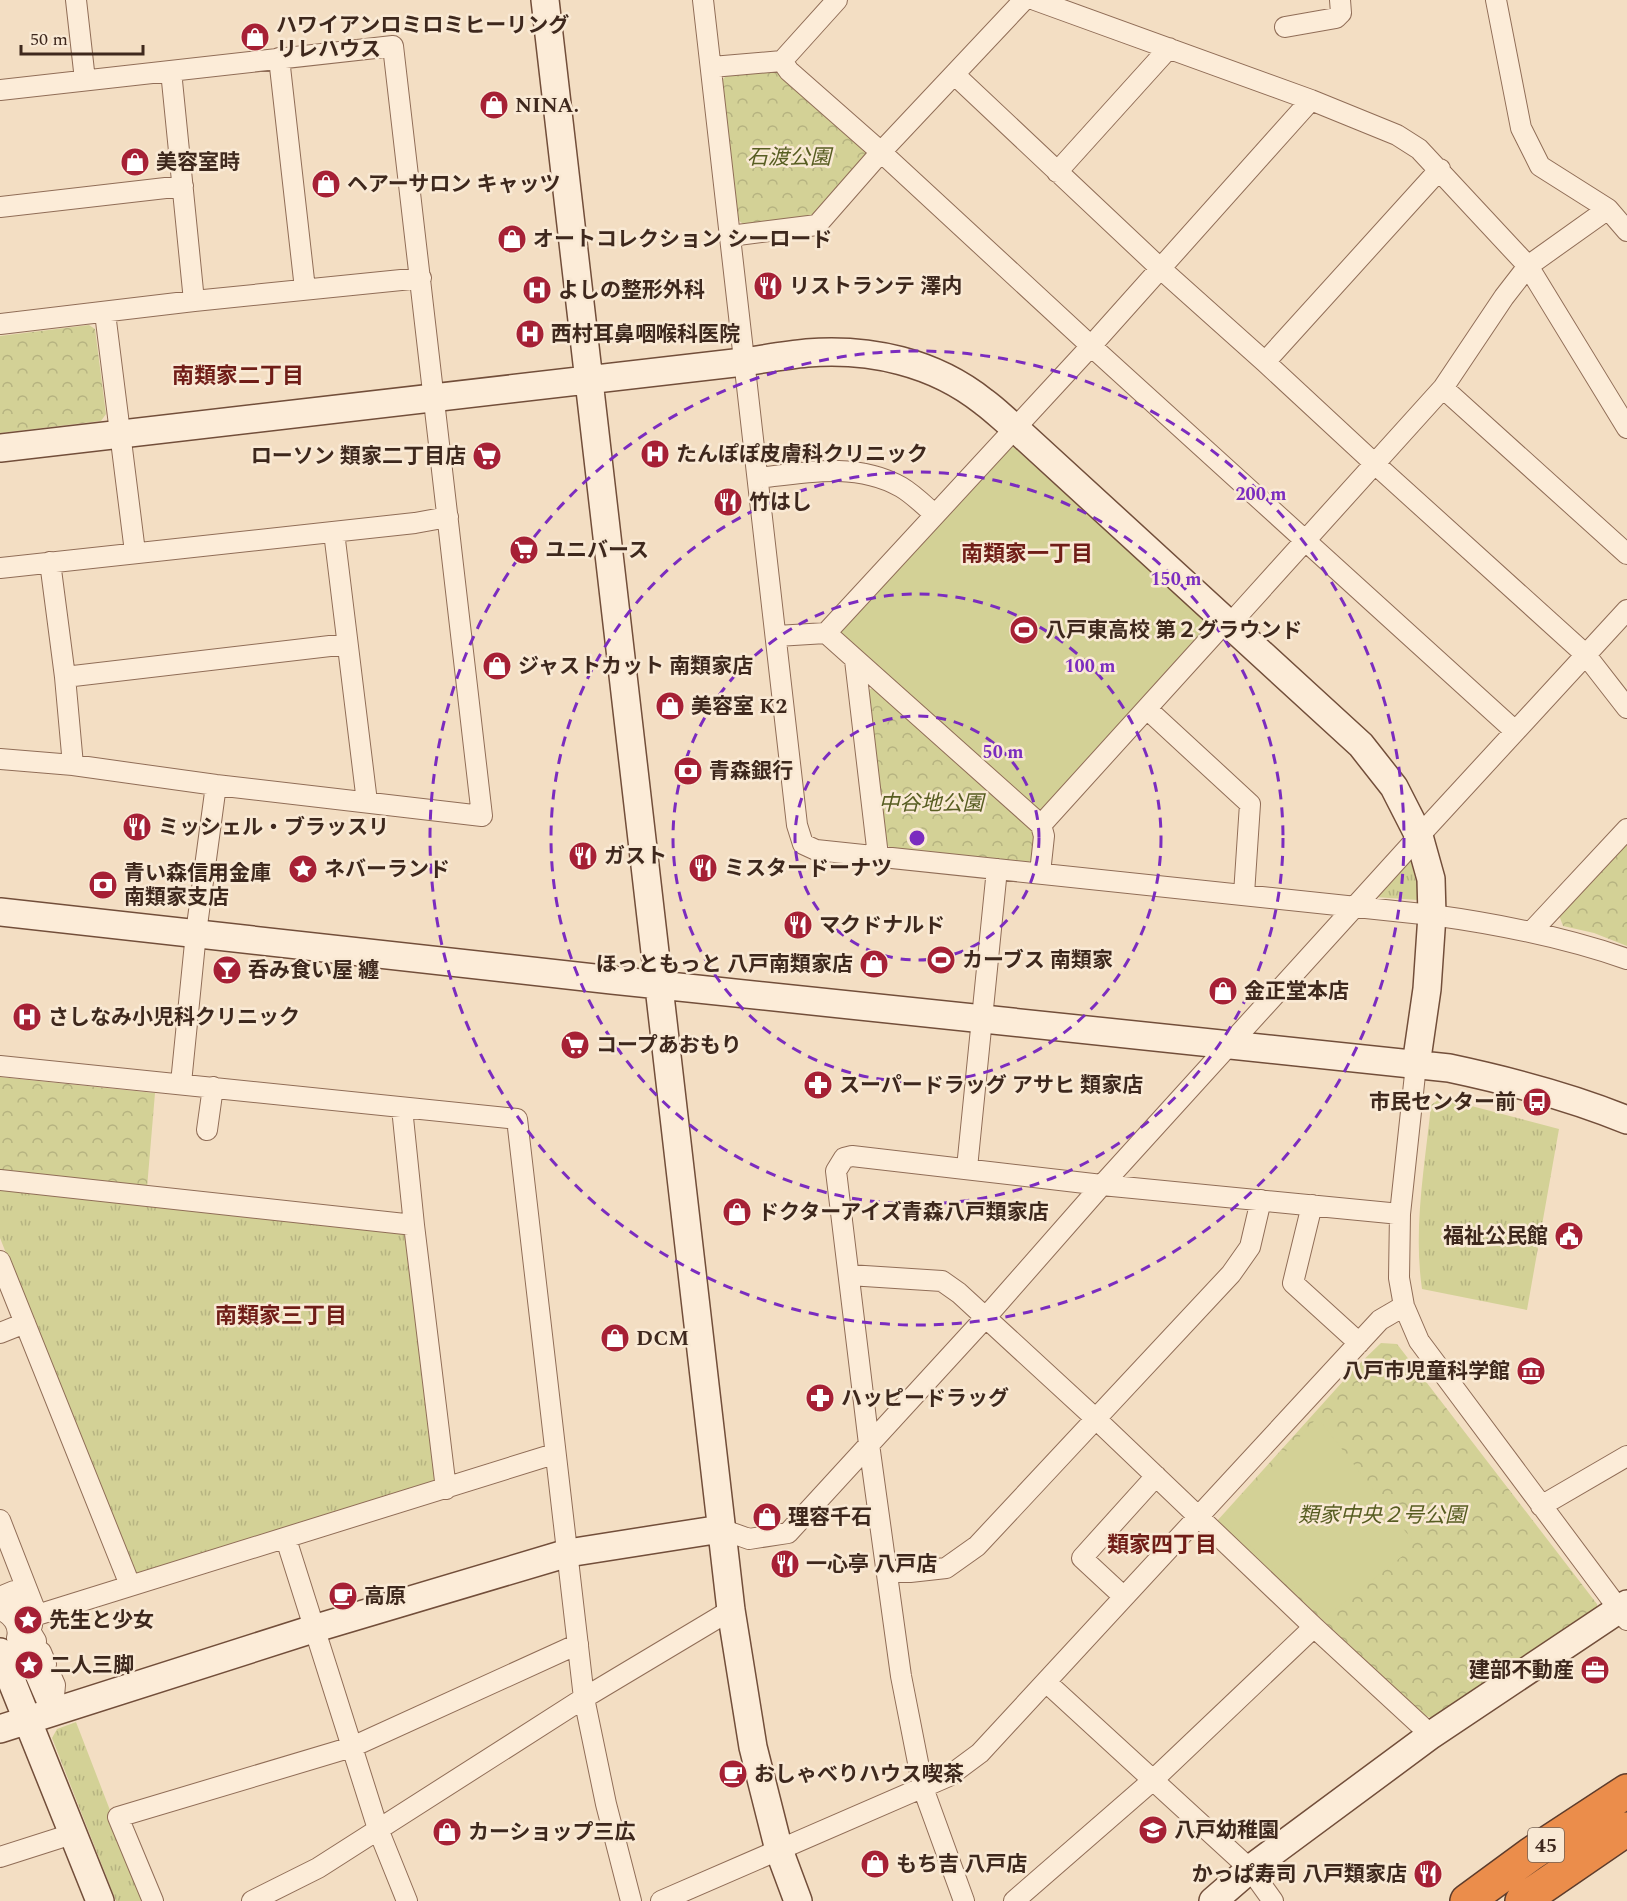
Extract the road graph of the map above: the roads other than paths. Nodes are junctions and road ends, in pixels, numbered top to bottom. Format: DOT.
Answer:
graph roads {
  1 [pos="76,0"];
  2 [pos="545,0"];
  3 [pos="703,0"];
  4 [pos="837,0"];
  5 [pos="1024,0"];
  6 [pos="1035,0"];
  7 [pos="1340,0"];
  8 [pos="1496,0"];
  9 [pos="1285,27"];
  10 [pos="1169,48"];
  11 [pos="279,58"];
  12 [pos="782,61"];
  13 [pos="712,67"];
  14 [pos="171,71"];
  15 [pos="955,75"];
  16 [pos="85,80"];
  17 [pos="0,90"];
  18 [pos="1311,100"];
  19 [pos="881,152"];
  20 [pos="1440,169"];
  21 [pos="1057,172"];
  22 [pos="183,186"];
  23 [pos="0,207"];
  24 [pos="1608,209"];
  25 [pos="1627,231"];
  26 [pos="730,236"];
  27 [pos="1528,266"];
  28 [pos="1161,268"];
  29 [pos="421,278"];
  30 [pos="305,289"];
  31 [pos="194,301"];
  32 [pos="105,313"];
  33 [pos="0,324"];
  34 [pos="1091,346"];
  35 [pos="743,362"];
  36 [pos="1265,362"];
  37 [pos="588,379"];
  38 [pos="1443,388"];
  39 [pos="434,397"];
  40 [pos="1627,428"];
  41 [pos="1016,429"];
  42 [pos="119,434"];
  43 [pos="0,448"];
  44 [pos="1375,464"];
  45 [pos="759,478"];
  46 [pos="934,513"];
  47 [pos="448,518"];
  48 [pos="334,532"];
  49 [pos="1305,540"];
  50 [pos="135,552"];
  51 [pos="1627,554"];
  52 [pos="50,562"];
  53 [pos="0,568"];
  54 [pos="1627,610"];
  55 [pos="1228,622"];
  56 [pos="826,633"];
  57 [pos="777,636"];
  58 [pos="347,644"];
  59 [pos="1585,654"];
  60 [pos="855,660"];
  61 [pos="64,677"];
  62 [pos="1627,708"];
  63 [pos="1147,709"];
  64 [pos="1515,731"];
  65 [pos="0,759"];
  66 [pos="73,765"];
  67 [pos="216,785"];
  68 [pos="367,802"];
  69 [pos="1041,825"];
  70 [pos="1627,829"];
  71 [pos="1419,836"];
  72 [pos="878,856"];
  73 [pos="997,869"];
  74 [pos="1040,873"];
  75 [pos="1244,894"];
  76 [pos="1355,906"];
  77 [pos="0,912"];
  78 [pos="1432,915"];
  79 [pos="1531,932"];
  80 [pos="196,933"];
  81 [pos="1627,959"];
  82 [pos="659,985"];
  83 [pos="983,1019"];
  84 [pos="1230,1045"];
  85 [pos="1416,1065"];
  86 [pos="0,1066"];
  87 [pos="181,1083"];
  88 [pos="213,1087"];
  89 [pos="402,1107"];
  90 [pos="1627,1120"];
  91 [pos="207,1130"];
  92 [pos="968,1168"];
  93 [pos="0,1180"];
  94 [pos="1102,1185"];
  95 [pos="1261,1200"];
  96 [pos="1312,1205"];
  97 [pos="1400,1214"];
  98 [pos="414,1225"];
  99 [pos="0,1261"];
  100 [pos="849,1275"];
  101 [pos="1404,1306"];
  102 [pos="986,1317"];
  103 [pos="25,1323"];
  104 [pos="0,1333"];
  105 [pos="1359,1343"];
  106 [pos="1096,1419"];
  107 [pos="869,1444"];
  108 [pos="554,1454"];
  109 [pos="1627,1456"];
  110 [pos="1156,1476"];
  111 [pos="446,1489"];
  112 [pos="1541,1506"];
  113 [pos="1198,1516"];
  114 [pos="0,1520"];
  115 [pos="721,1529"];
  116 [pos="0,1535"];
  117 [pos="286,1539"];
  118 [pos="0,1551"];
  119 [pos="568,1554"];
  120 [pos="886,1570"];
  121 [pos="130,1585"];
  122 [pos="0,1597"];
  123 [pos="1124,1597"];
  124 [pos="0,1610"];
  125 [pos="731,1610"];
  126 [pos="1624,1611"];
  127 [pos="1314,1628"];
  128 [pos="314,1629"];
  129 [pos="578,1644"];
  130 [pos="0,1652"];
  131 [pos="1046,1682"];
  132 [pos="584,1698"];
  133 [pos="27,1721"];
  134 [pos="0,1729"];
  135 [pos="1431,1735"];
  136 [pos="352,1747"];
  137 [pos="1152,1781"];
  138 [pos="922,1788"];
  139 [pos="1627,1791"];
  140 [pos="378,1829"];
  141 [pos="1627,1829"];
  142 [pos="72,1834"];
  143 [pos="779,1850"];
  144 [pos="0,1857"];
  145 [pos="1250,1869"];
  146 [pos="99,1901"];
  147 [pos="153,1901"];
  148 [pos="252,1901"];
  149 [pos="407,1901"];
  150 [pos="631,1901"];
  151 [pos="661,1901"];
  152 [pos="798,1901"];
  153 [pos="964,1901"];
  154 [pos="1014,1901"];
  155 [pos="1212,1901"];
  156 [pos="1273,1901"];
  157 [pos="1467,1901"];
  158 [pos="1522,1901"];
  1 -- 16 [label="street"];
  2 -- 37 [label="street"];
  3 -- 13 [label="street"];
  4 -- 12 [label="street"];
  5 -- 15 [label="street"];
  6 -- 10 [label="street"];
  7 -- 9 [label="street"];
  8 -- 24 [label="street"];
  10 -- 18 [label="street"];
  10 -- 21 [label="street"];
  11 -- 14 [label="street"];
  11 -- 29 [label="street"];
  11 -- 30 [label="street"];
  12 -- 13 [label="street"];
  12 -- 19 [label="street"];
  13 -- 26 [label="street"];
  14 -- 16 [label="street"];
  14 -- 22 [label="street"];
  15 -- 19 [label="street"];
  15 -- 21 [label="street"];
  16 -- 17 [label="street"];
  18 -- 20 [label="street"];
  18 -- 28 [label="street"];
  19 -- 26 [label="street"];
  19 -- 34 [label="street"];
  20 -- 27 [label="street"];
  20 -- 36 [label="street"];
  21 -- 28 [label="street"];
  22 -- 23 [label="street"];
  22 -- 31 [label="street"];
  24 -- 25 [label="street"];
  24 -- 27 [label="street"];
  26 -- 35 [label="street"];
  27 -- 38 [label="street"];
  27 -- 40 [label="street"];
  28 -- 34 [label="street"];
  28 -- 36 [label="street"];
  29 -- 30 [label="street"];
  29 -- 39 [label="street"];
  30 -- 31 [label="street"];
  31 -- 32 [label="street"];
  32 -- 33 [label="street"];
  32 -- 42 [label="street"];
  34 -- 41 [label="street"];
  34 -- 49 [label="street"];
  35 -- 37 [label="street"];
  35 -- 41 [label="street"];
  35 -- 45 [label="street"];
  36 -- 44 [label="street"];
  37 -- 39 [label="street"];
  37 -- 82 [label="street"];
  38 -- 44 [label="street"];
  38 -- 51 [label="street"];
  39 -- 42 [label="street"];
  39 -- 47 [label="street"];
  41 -- 46 [label="street"];
  41 -- 55 [label="street"];
  42 -- 43 [label="street"];
  42 -- 50 [label="street"];
  44 -- 49 [label="street"];
  44 -- 59 [label="street"];
  45 -- 46 [label="street"];
  45 -- 57 [label="street"];
  46 -- 56 [label="street"];
  47 -- 48 [label="street"];
  47 -- 68 [label="street"];
  48 -- 50 [label="street"];
  48 -- 58 [label="street"];
  49 -- 55 [label="street"];
  49 -- 64 [label="street"];
  50 -- 52 [label="street"];
  52 -- 53 [label="street"];
  52 -- 61 [label="street"];
  54 -- 59 [label="street"];
  55 -- 63 [label="street"];
  55 -- 71 [label="street"];
  56 -- 57 [label="street"];
  56 -- 60 [label="street"];
  57 -- 72 [label="street"];
  58 -- 61 [label="street"];
  58 -- 68 [label="street"];
  59 -- 62 [label="street"];
  59 -- 64 [label="street"];
  60 -- 69 [label="street"];
  60 -- 72 [label="street"];
  61 -- 66 [label="street"];
  63 -- 69 [label="street"];
  63 -- 75 [label="street"];
  64 -- 71 [label="street"];
  65 -- 66 [label="street"];
  66 -- 67 [label="street"];
  67 -- 68 [label="street"];
  67 -- 80 [label="street"];
  69 -- 74 [label="street"];
  70 -- 79 [label="street"];
  71 -- 76 [label="street"];
  71 -- 78 [label="street"];
  72 -- 73 [label="street"];
  73 -- 74 [label="street"];
  73 -- 83 [label="street"];
  74 -- 75 [label="street"];
  75 -- 76 [label="street"];
  76 -- 78 [label="street"];
  76 -- 84 [label="street"];
  77 -- 80 [label="street"];
  78 -- 79 [label="street"];
  78 -- 85 [label="street"];
  79 -- 81 [label="street"];
  80 -- 82 [label="street"];
  80 -- 87 [label="street"];
  82 -- 83 [label="street"];
  82 -- 115 [label="street"];
  83 -- 84 [label="street"];
  83 -- 92 [label="street"];
  84 -- 85 [label="street"];
  84 -- 94 [label="street"];
  85 -- 90 [label="street"];
  85 -- 97 [label="street"];
  86 -- 87 [label="street"];
  87 -- 88 [label="street"];
  88 -- 89 [label="street"];
  88 -- 91 [label="street"];
  89 -- 98 [label="street"];
  89 -- 108 [label="street"];
  92 -- 94 [label="street"];
  92 -- 100 [label="street"];
  93 -- 98 [label="street"];
  94 -- 95 [label="street"];
  94 -- 102 [label="street"];
  95 -- 96 [label="street"];
  95 -- 106 [label="street"];
  96 -- 97 [label="street"];
  96 -- 105 [label="street"];
  97 -- 101 [label="street"];
  98 -- 111 [label="street"];
  99 -- 103 [label="street"];
  100 -- 102 [label="street"];
  100 -- 107 [label="street"];
  101 -- 105 [label="street"];
  101 -- 112 [label="street"];
  102 -- 106 [label="street"];
  102 -- 107 [label="street"];
  103 -- 104 [label="street"];
  103 -- 121 [label="street"];
  105 -- 113 [label="street"];
  106 -- 110 [label="street"];
  106 -- 120 [label="street"];
  107 -- 115 [label="street"];
  107 -- 120 [label="street"];
  108 -- 111 [label="street"];
  108 -- 119 [label="street"];
  109 -- 112 [label="street"];
  110 -- 113 [label="street"];
  110 -- 123 [label="street"];
  111 -- 117 [label="street"];
  112 -- 126 [label="street"];
  113 -- 123 [label="street"];
  113 -- 127 [label="street"];
  114 -- 121 [label="street"];
  115 -- 119 [label="street"];
  115 -- 125 [label="street"];
  116 -- 118 [label="street"];
  117 -- 121 [label="street"];
  117 -- 128 [label="street"];
  119 -- 128 [label="street"];
  119 -- 129 [label="street"];
  120 -- 138 [label="street"];
  122 -- 124 [label="street"];
  123 -- 131 [label="street"];
  125 -- 132 [label="street"];
  125 -- 143 [label="street"];
  126 -- 135 [label="street"];
  127 -- 135 [label="street"];
  127 -- 137 [label="street"];
  128 -- 133 [label="street"];
  128 -- 136 [label="street"];
  129 -- 132 [label="street"];
  129 -- 136 [label="street"];
  130 -- 133 [label="street"];
  131 -- 137 [label="street"];
  131 -- 138 [label="street"];
  132 -- 140 [label="street"];
  132 -- 150 [label="street"];
  133 -- 134 [label="street"];
  133 -- 142 [label="street"];
  135 -- 145 [label="street"];
  136 -- 140 [label="street"];
  136 -- 147 [label="street"];
  137 -- 145 [label="street"];
  137 -- 154 [label="street"];
  138 -- 143 [label="street"];
  138 -- 153 [label="street"];
  139 -- 157 [label="highway, 45"];
  140 -- 148 [label="street"];
  140 -- 149 [label="street"];
  141 -- 158 [label="highway, 45"];
  142 -- 144 [label="street"];
  142 -- 146 [label="street"];
  143 -- 151 [label="street"];
  143 -- 152 [label="street"];
  145 -- 155 [label="street"];
  145 -- 156 [label="street"];
}
